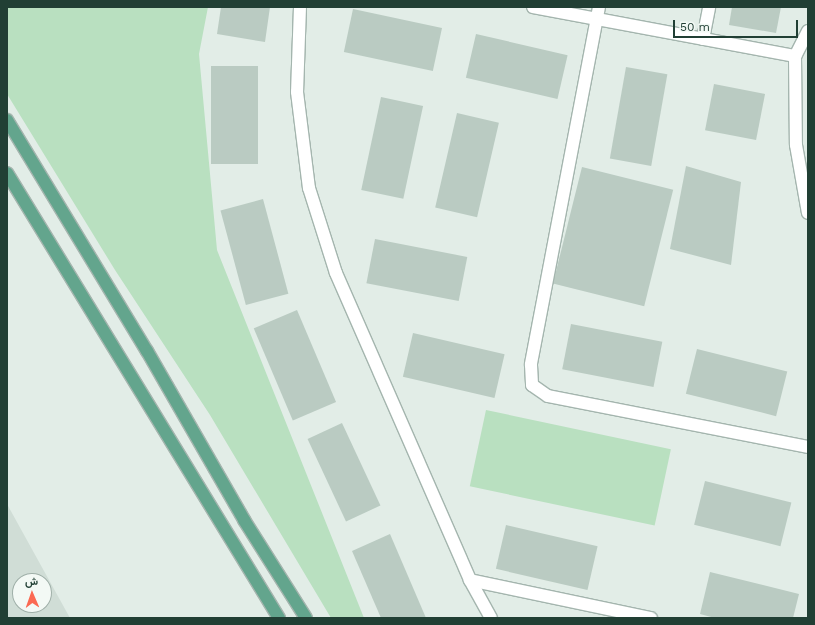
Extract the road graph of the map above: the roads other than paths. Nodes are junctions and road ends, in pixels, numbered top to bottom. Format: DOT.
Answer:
graph roads {
  1 [pos="300,7"];
  2 [pos="533,7"];
  3 [pos="599,7"];
  4 [pos="710,7"];
  5 [pos="596,19"];
  6 [pos="808,31"];
  7 [pos="703,39"];
  8 [pos="795,56"];
  9 [pos="7,120"];
  10 [pos="7,173"];
  11 [pos="808,213"];
  12 [pos="808,447"];
  13 [pos="470,580"];
  14 [pos="279,618"];
  15 [pos="306,618"];
  16 [pos="491,618"];
  17 [pos="651,618"];
  1 -- 13 [label="street"];
  2 -- 5 [label="street"];
  3 -- 5 [label="street"];
  4 -- 7 [label="street"];
  5 -- 7 [label="street"];
  5 -- 12 [label="street"];
  6 -- 8 [label="street"];
  7 -- 8 [label="street"];
  8 -- 11 [label="street"];
  9 -- 15 [label="main road"];
  10 -- 14 [label="main road"];
  13 -- 16 [label="street"];
  13 -- 17 [label="street"];
}
